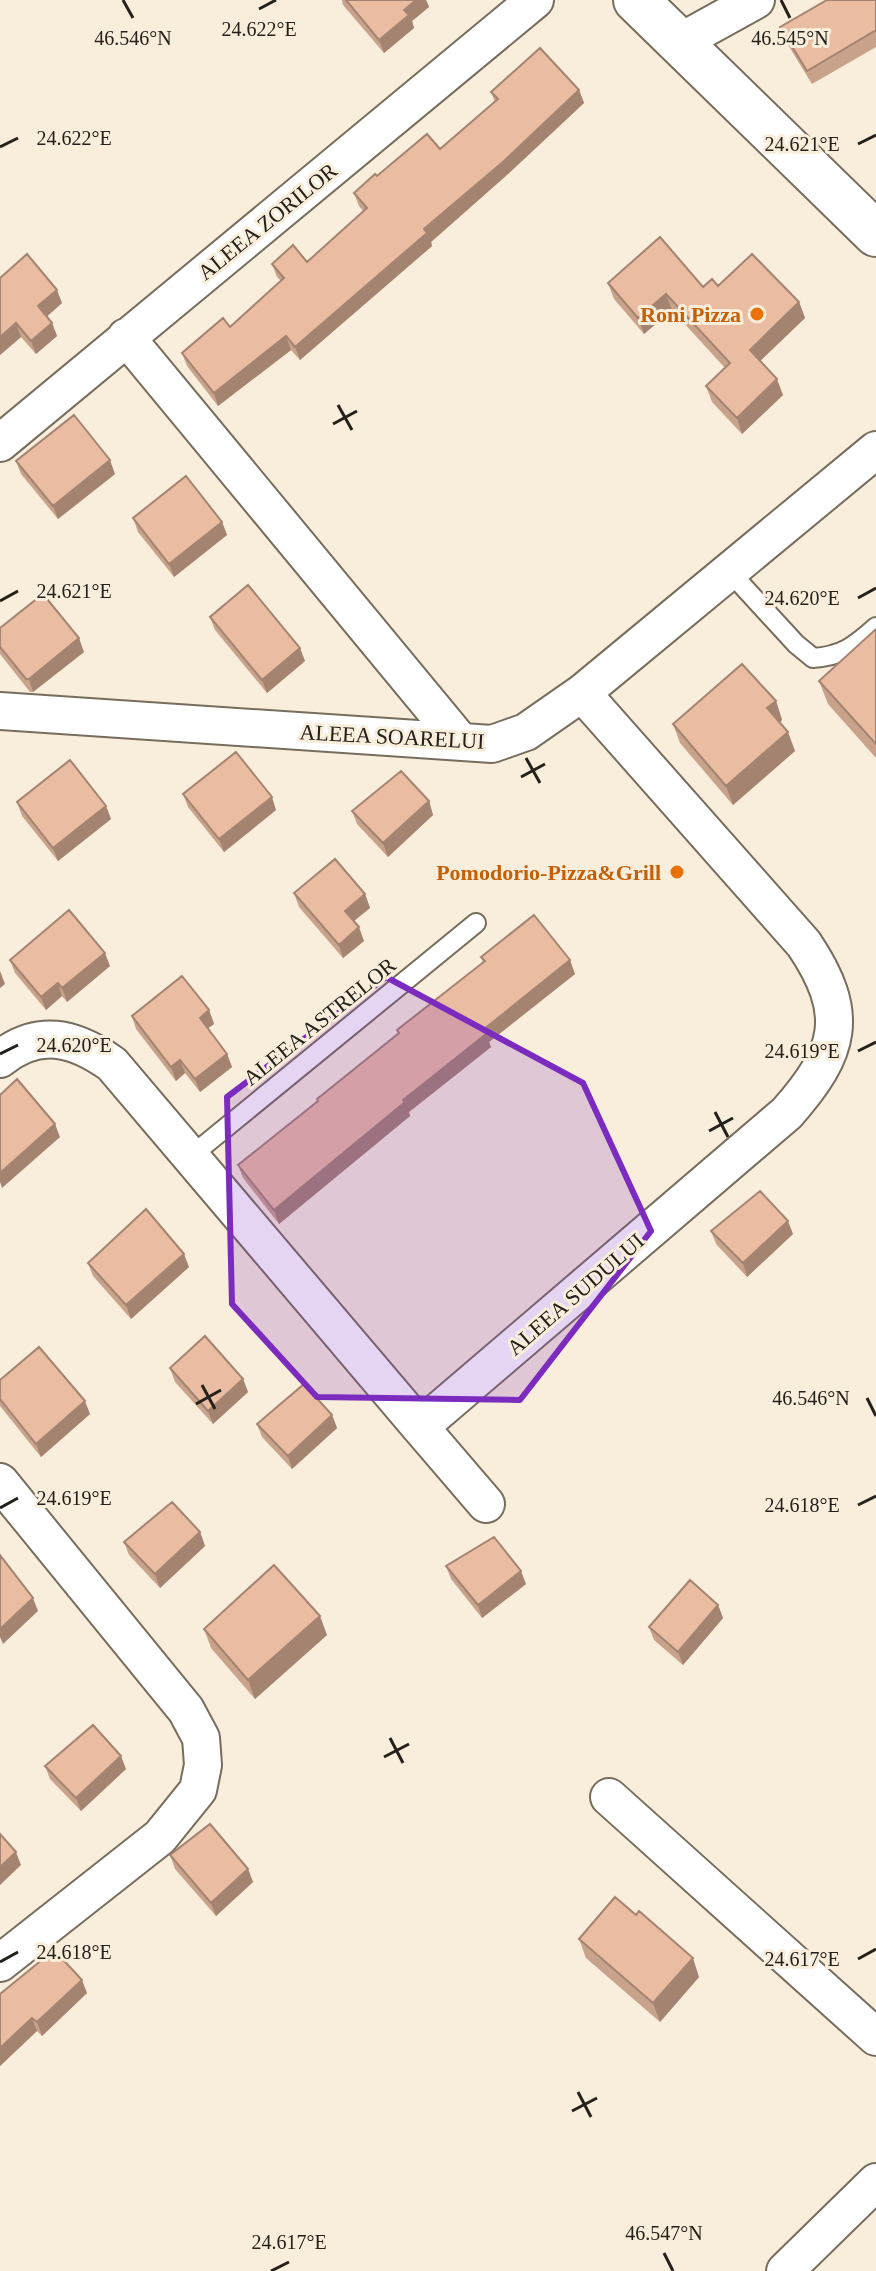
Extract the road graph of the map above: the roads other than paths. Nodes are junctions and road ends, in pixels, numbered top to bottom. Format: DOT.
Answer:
graph roads {
  1 [pos="535,0"];
  2 [pos="636,0"];
  3 [pos="756,0"];
  4 [pos="680,42"];
  5 [pos="876,234"];
  6 [pos="126,337"];
  7 [pos="0,443"];
  8 [pos="876,450"];
  9 [pos="729,571"];
  10 [pos="876,627"];
  11 [pos="582,693"];
  12 [pos="0,711"];
  13 [pos="460,741"];
  14 [pos="476,923"];
  15 [pos="0,1059"];
  16 [pos="191,1156"];
  17 [pos="420,1427"];
  18 [pos="0,1482"];
  19 [pos="486,1504"];
  20 [pos="609,1797"];
  21 [pos="0,1963"];
  22 [pos="876,2037"];
  23 [pos="876,2182"];
  24 [pos="785,2271"];
  1 -- 6 [label="street, ALEEA ZORILOR"];
  2 -- 4 [label="main road"];
  3 -- 4 [label="street"];
  4 -- 5 [label="main road"];
  6 -- 7 [label="street, ALEEA ZORILOR"];
  6 -- 13 [label="street"];
  8 -- 9 [label="street, ALEEA SOARELUI"];
  9 -- 10 [label="lane"];
  9 -- 11 [label="street, ALEEA SOARELUI"];
  11 -- 13 [label="street, ALEEA SOARELUI"];
  11 -- 17 [label="street, ALEEA SUDULUI"];
  12 -- 13 [label="street, ALEEA SOARELUI"];
  14 -- 16 [label="lane, ALEEA ASTRELOR"];
  15 -- 16 [label="street"];
  16 -- 17 [label="street"];
  17 -- 19 [label="street"];
  18 -- 21 [label="street"];
  20 -- 22 [label="street"];
  23 -- 24 [label="street"];
}
